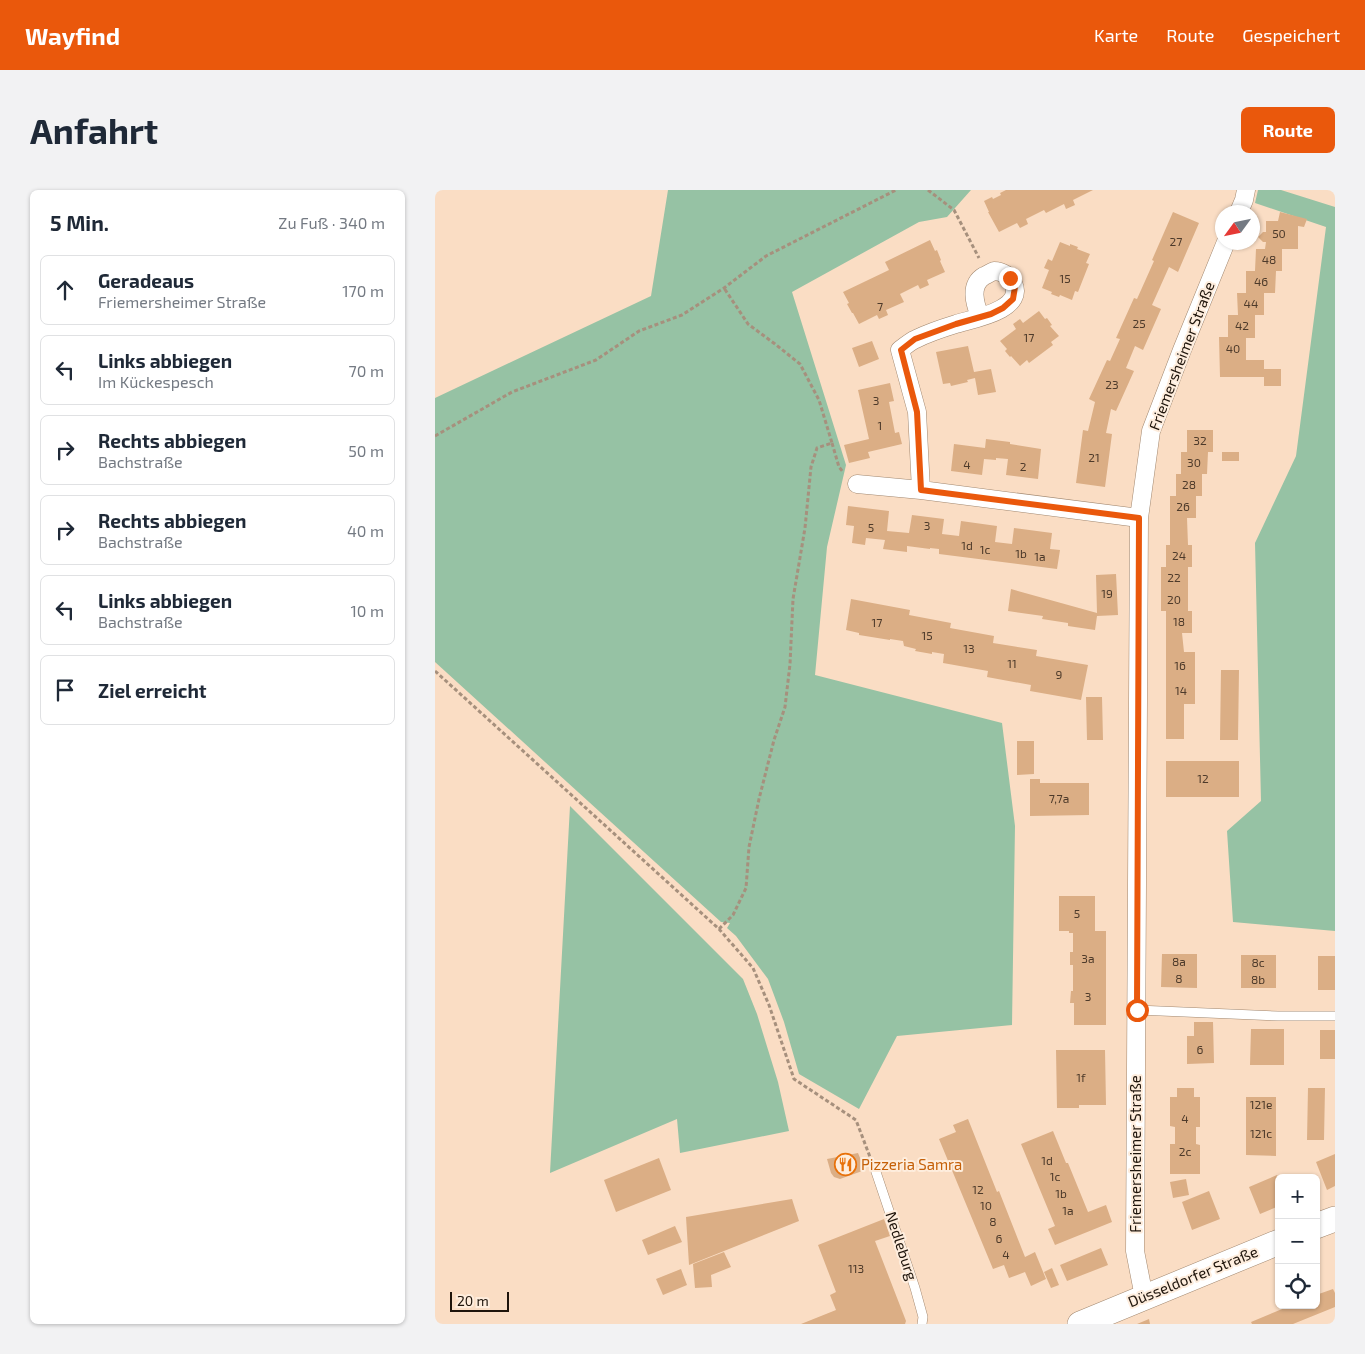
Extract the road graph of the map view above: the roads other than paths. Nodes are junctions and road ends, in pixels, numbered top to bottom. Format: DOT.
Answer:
graph roads {
  1 [pos="1245,190"];
  2 [pos="1242,205"];
  3 [pos="1223,250"];
  4 [pos="979,317"];
  5 [pos="857,484"];
  6 [pos="921,490"];
  7 [pos="1139,518"];
  8 [pos="1137,1010"];
  9 [pos="1335,1016"];
  10 [pos="875,1168"];
  11 [pos="1335,1219"];
  12 [pos="1320,1225"];
  13 [pos="1275,1244"];
  14 [pos="1144,1297"];
  15 [pos="921,1324"];
  16 [pos="1080,1324"];
  1 -- 2 [label="street"];
  3 -- 7 [label="street, Friemersheimer Straße"];
  4 -- 4 [label="street"];
  4 -- 6 [label="street"];
  5 -- 6 [label="street"];
  6 -- 7 [label="street"];
  7 -- 8 [label="street, Friemersheimer Straße"];
  8 -- 9 [label="lane"];
  8 -- 14 [label="street, Friemersheimer Straße"];
  10 -- 15 [label="lane, Nedleburg"];
  11 -- 12 [label="main road"];
  13 -- 14 [label="main road, Düsseldorfer Straße"];
  14 -- 16 [label="main road, Düsseldorfer Straße"];
}
